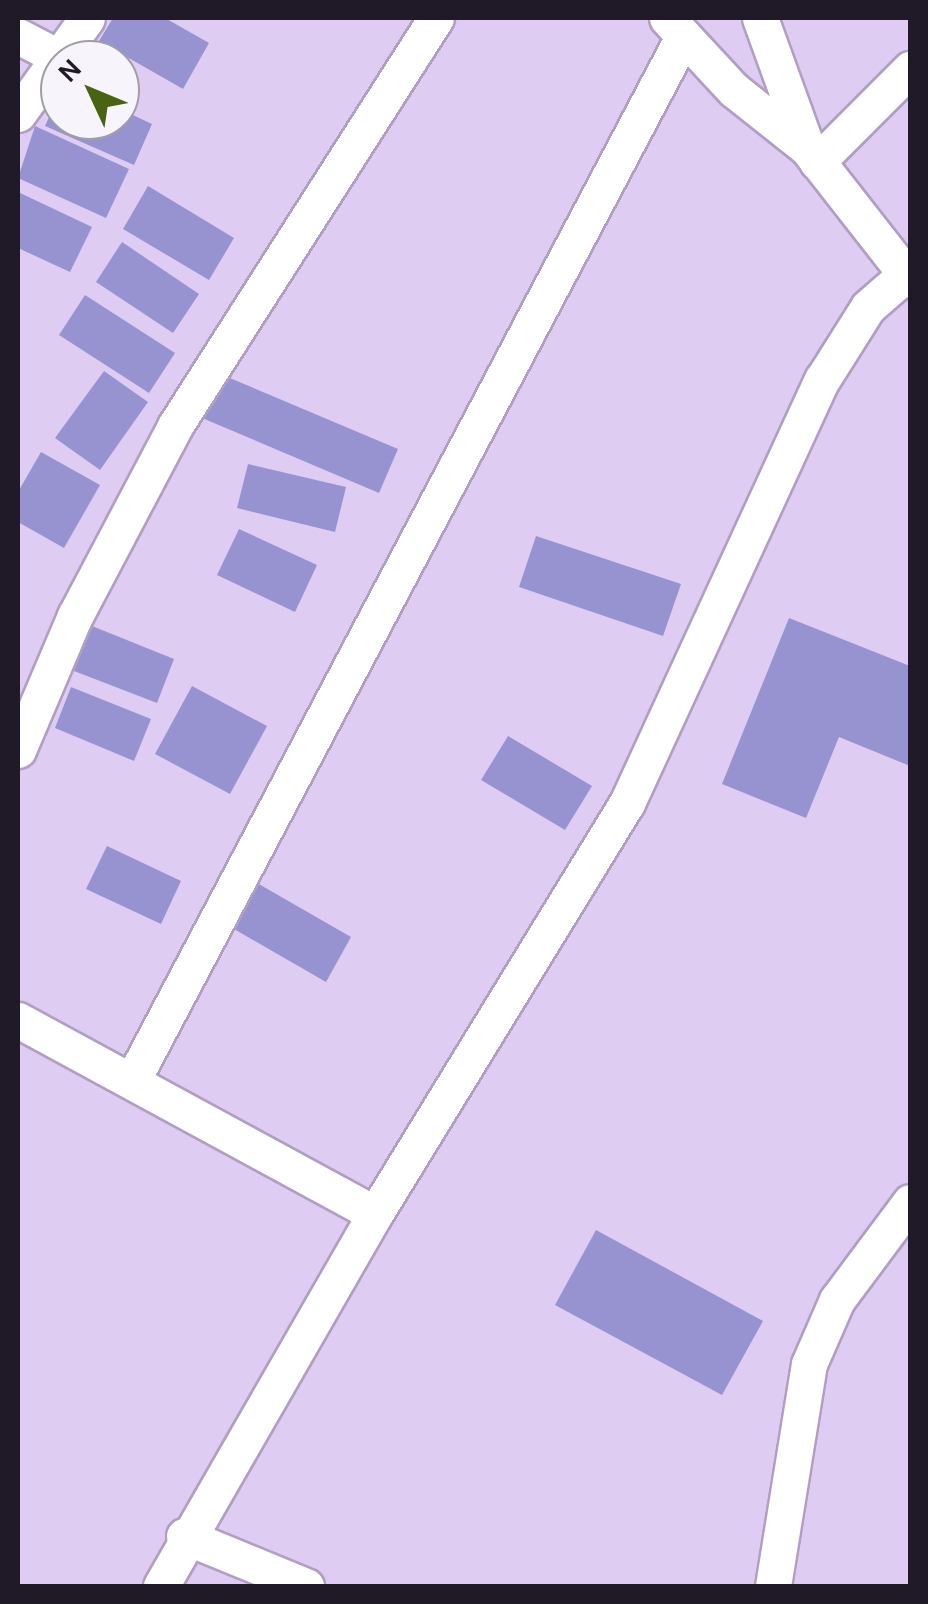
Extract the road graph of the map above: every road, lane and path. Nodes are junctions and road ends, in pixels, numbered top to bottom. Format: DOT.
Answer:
graph roads {
  1 [pos="87,18"];
  2 [pos="436,18"];
  3 [pos="760,18"];
  4 [pos="675,27"];
  5 [pos="72,40"];
  6 [pos="910,69"];
  7 [pos="40,85"];
  8 [pos="18,114"];
  9 [pos="812,156"];
  10 [pos="908,277"];
  11 [pos="18,750"];
  12 [pos="18,1020"];
  13 [pos="132,1081"];
  14 [pos="910,1202"];
  15 [pos="376,1214"];
  16 [pos="184,1536"];
  17 [pos="162,1586"];
  18 [pos="306,1586"];
  19 [pos="773,1586"];
  1 -- 5 [label="street"];
  2 -- 11 [label="street"];
  3 -- 9 [label="street"];
  4 -- 9 [label="street"];
  4 -- 13 [label="street"];
  6 -- 9 [label="street"];
  7 -- 8 [label="street"];
  9 -- 10 [label="street"];
  10 -- 15 [label="street"];
  12 -- 13 [label="street"];
  13 -- 15 [label="street"];
  14 -- 19 [label="street"];
  15 -- 16 [label="street"];
  16 -- 17 [label="street"];
  16 -- 18 [label="street"];
}
